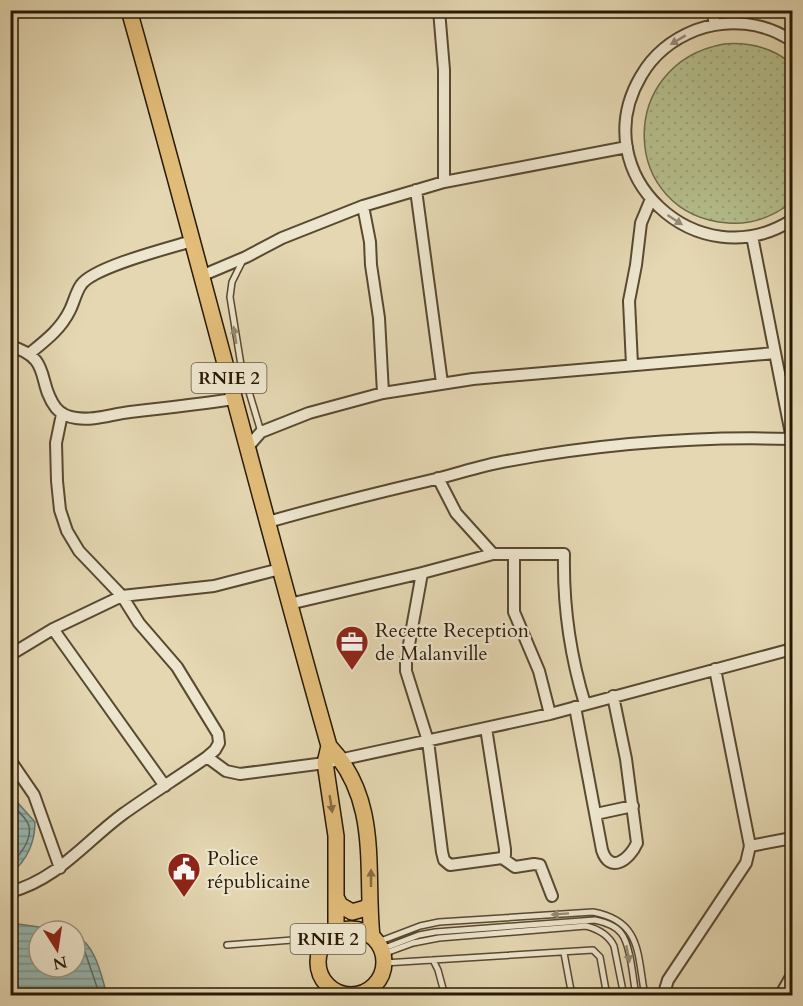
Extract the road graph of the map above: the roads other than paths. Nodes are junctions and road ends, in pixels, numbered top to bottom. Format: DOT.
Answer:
graph roads {
  1 [pos="129,10"];
  2 [pos="439,10"];
  3 [pos="712,10"];
  4 [pos="715,25"];
  5 [pos="792,41"];
  6 [pos="627,147"];
  7 [pos="444,182"];
  8 [pos="416,190"];
  9 [pos="651,199"];
  10 [pos="363,206"];
  11 [pos="792,220"];
  12 [pos="752,236"];
  13 [pos="192,241"];
  14 [pos="246,257"];
  15 [pos="201,276"];
  16 [pos="10,346"];
  17 [pos="775,353"];
  18 [pos="30,354"];
  19 [pos="632,365"];
  20 [pos="442,383"];
  21 [pos="383,393"];
  22 [pos="234,399"];
  23 [pos="62,414"];
  24 [pos="261,432"];
  25 [pos="792,439"];
  26 [pos="247,448"];
  27 [pos="438,478"];
  28 [pos="268,522"];
  29 [pos="493,554"];
  30 [pos="514,555"];
  31 [pos="280,569"];
  32 [pos="422,573"];
  33 [pos="122,596"];
  34 [pos="289,604"];
  35 [pos="53,629"];
  36 [pos="792,649"];
  37 [pos="10,655"];
  38 [pos="715,669"];
  39 [pos="613,696"];
  40 [pos="580,706"];
  41 [pos="550,714"];
  42 [pos="486,728"];
  43 [pos="428,741"];
  44 [pos="329,746"];
  45 [pos="207,757"];
  46 [pos="341,759"];
  47 [pos="10,760"];
  48 [pos="326,763"];
  49 [pos="165,786"];
  50 [pos="633,806"];
  51 [pos="596,814"];
  52 [pos="792,838"];
  53 [pos="750,846"];
  54 [pos="502,858"];
  55 [pos="60,868"];
  56 [pos="10,892"];
  57 [pos="552,896"];
  58 [pos="337,899"];
  59 [pos="370,903"];
  60 [pos="333,935"];
  61 [pos="227,945"];
  62 [pos="380,949"];
  63 [pos="564,953"];
  64 [pos="433,960"];
  65 [pos="792,975"];
  66 [pos="324,991"];
  67 [pos="371,992"];
  68 [pos="445,996"];
  69 [pos="572,996"];
  70 [pos="607,996"];
  71 [pos="624,996"];
  72 [pos="636,996"];
  73 [pos="645,996"];
  74 [pos="663,996"];
  75 [pos="780,996"];
  1 -- 13 [label="main road, RNIE 2 / RNIE 2"];
  2 -- 7 [label="street"];
  3 -- 4 [label="street"];
  4 -- 5 [label="street"];
  4 -- 6 [label="street, one-way"];
  6 -- 7 [label="street"];
  6 -- 9 [label="street"];
  7 -- 8 [label="street"];
  8 -- 10 [label="street"];
  8 -- 20 [label="street"];
  9 -- 12 [label="street, one-way"];
  9 -- 19 [label="street"];
  10 -- 14 [label="street"];
  10 -- 21 [label="street"];
  11 -- 12 [label="street"];
  12 -- 17 [label="street"];
  13 -- 15 [label="main road, RNIE 2 / RNIE 2"];
  13 -- 18 [label="street"];
  14 -- 15 [label="street"];
  24 -- 14 [label="lane, one-way"];
  15 -- 22 [label="main road, RNIE 2 / RNIE 2"];
  16 -- 18 [label="street"];
  17 -- 19 [label="street"];
  17 -- 25 [label="street"];
  18 -- 23 [label="street"];
  19 -- 20 [label="street"];
  20 -- 21 [label="street"];
  21 -- 24 [label="street"];
  22 -- 23 [label="street"];
  22 -- 26 [label="main road, RNIE 2 / RNIE 2"];
  23 -- 33 [label="street"];
  24 -- 26 [label="street"];
  25 -- 27 [label="street"];
  26 -- 28 [label="main road, RNIE 2 / RNIE 2"];
  27 -- 28 [label="street"];
  27 -- 29 [label="street"];
  28 -- 31 [label="main road, RNIE 2 / RNIE 2"];
  29 -- 30 [label="street"];
  29 -- 32 [label="street"];
  30 -- 40 [label="street"];
  30 -- 41 [label="street"];
  31 -- 33 [label="street"];
  31 -- 34 [label="main road, RNIE 2 / RNIE 2"];
  32 -- 34 [label="street"];
  32 -- 43 [label="street"];
  33 -- 35 [label="street"];
  33 -- 45 [label="street"];
  34 -- 44 [label="main road, RNIE 2 / RNIE 2"];
  35 -- 37 [label="street"];
  35 -- 49 [label="street"];
  36 -- 38 [label="street"];
  38 -- 39 [label="street"];
  38 -- 53 [label="street"];
  39 -- 40 [label="street"];
  39 -- 50 [label="street"];
  40 -- 41 [label="street"];
  40 -- 51 [label="street"];
  41 -- 42 [label="street"];
  42 -- 43 [label="street"];
  42 -- 54 [label="street"];
  43 -- 46 [label="street"];
  43 -- 54 [label="street"];
  44 -- 46 [label="main road, RNIE 2"];
  44 -- 48 [label="main road, RNIE 2"];
  45 -- 48 [label="street"];
  45 -- 49 [label="street"];
  46 -- 48 [label="street"];
  59 -- 46 [label="main road, RNIE 2, one-way"];
  47 -- 55 [label="street"];
  48 -- 58 [label="main road, RNIE 2, one-way"];
  49 -- 55 [label="street"];
  50 -- 51 [label="street"];
  50 -- 51 [label="street"];
  52 -- 53 [label="street"];
  53 -- 74 [label="street"];
  54 -- 57 [label="street"];
  55 -- 56 [label="street"];
  58 -- 59 [label="main road"];
  58 -- 60 [label="main road, RNIE 2"];
  59 -- 62 [label="main road, RNIE 2"];
  60 -- 61 [label="lane"];
  60 -- 62 [label="main road, RNIE 2"];
  60 -- 66 [label="main road, RNIE 2"];
  62 -- 64 [label="lane"];
  62 -- 67 [label="main road, RNIE 2"];
  62 -- 71 [label="lane"];
  62 -- 72 [label="lane, one-way"];
  73 -- 62 [label="lane, one-way"];
  63 -- 64 [label="lane"];
  63 -- 69 [label="lane"];
  63 -- 70 [label="lane"];
  64 -- 68 [label="lane"];
  65 -- 75 [label="street"];
  66 -- 67 [label="main road, RNIE 2"];
}
